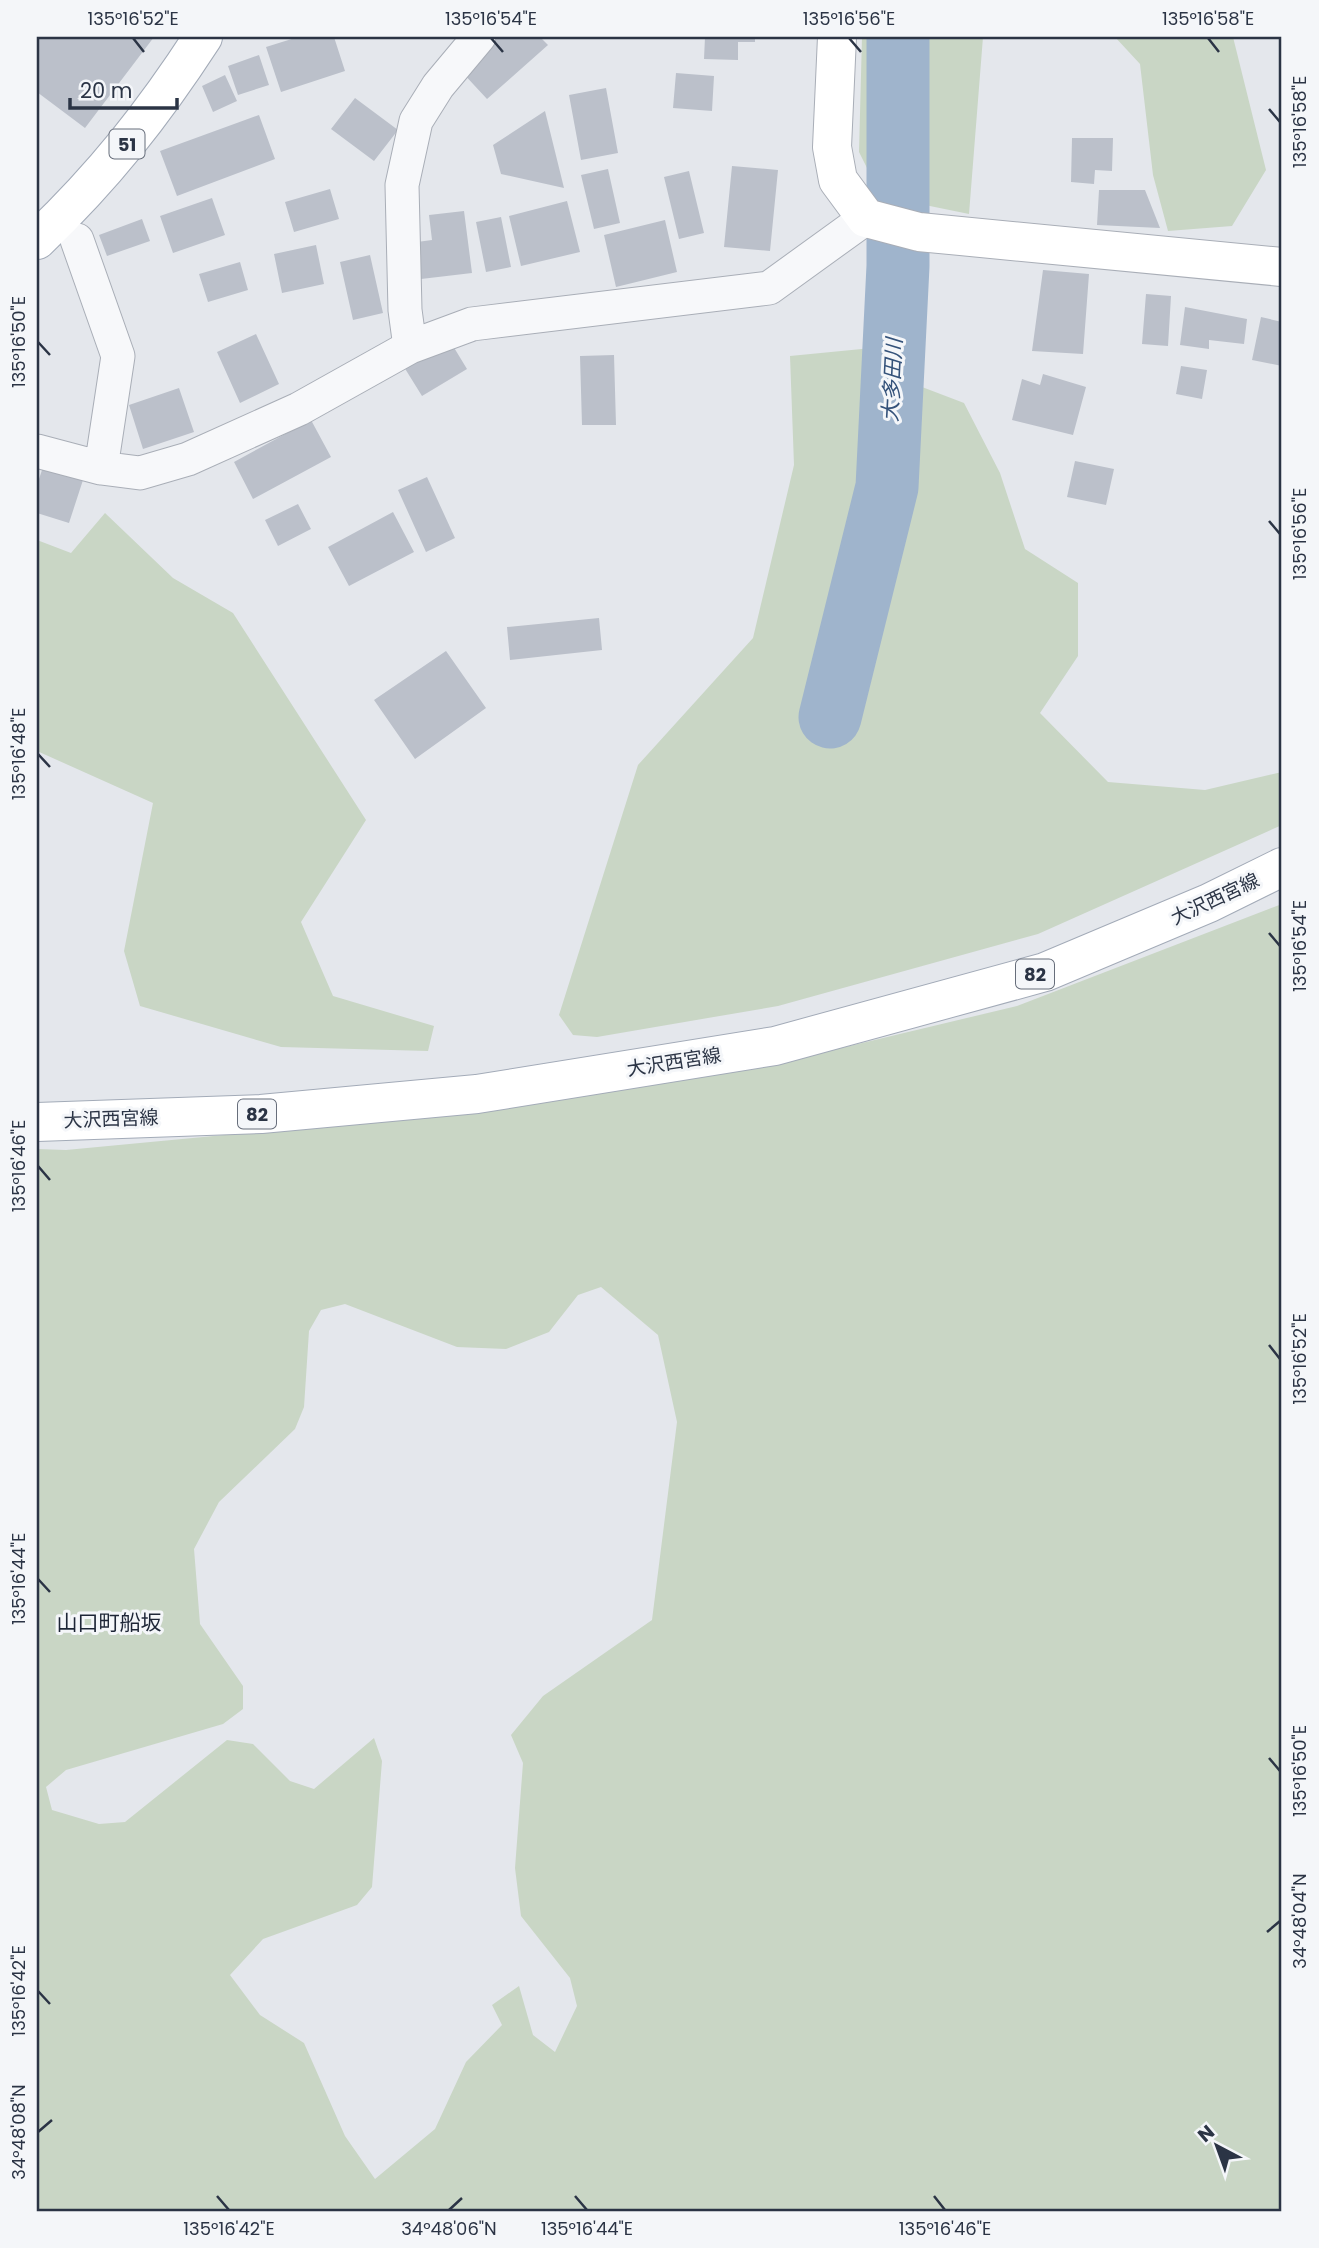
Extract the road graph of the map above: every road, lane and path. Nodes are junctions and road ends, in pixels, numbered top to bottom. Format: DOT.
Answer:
graph roads {
  1 [pos="203,37"];
  2 [pos="480,37"];
  3 [pos="837,37"];
  4 [pos="866,218"];
  5 [pos="37,240"];
  6 [pos="77,240"];
  7 [pos="1282,267"];
  8 [pos="410,347"];
  9 [pos="37,451"];
  10 [pos="101,468"];
  11 [pos="1282,867"];
  12 [pos="37,1122"];
  1 -- 5 [label="main road, 51"];
  2 -- 8 [label="street"];
  3 -- 4 [label="main road"];
  4 -- 7 [label="main road"];
  4 -- 8 [label="street"];
  6 -- 10 [label="street"];
  8 -- 10 [label="street"];
  9 -- 10 [label="street"];
  11 -- 12 [label="main road, 大沢西宮線 / 82"];
}
